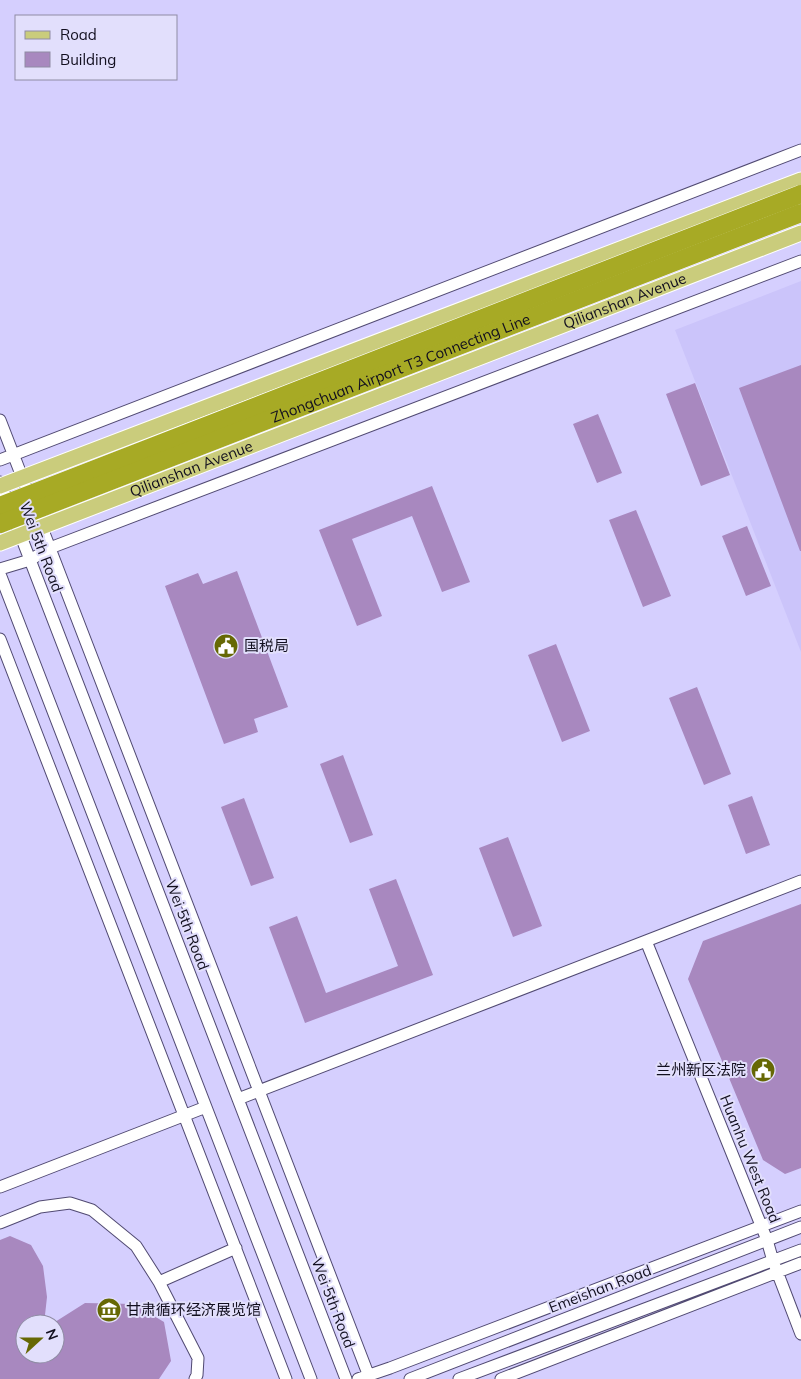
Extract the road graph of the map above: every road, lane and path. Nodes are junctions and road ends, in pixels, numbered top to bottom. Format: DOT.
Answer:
graph roads {
  1 [pos="801,150"];
  2 [pos="801,180"];
  3 [pos="801,194"];
  4 [pos="801,212"];
  5 [pos="801,233"];
  6 [pos="801,261"];
  7 [pos="0,420"];
  8 [pos="14,455"];
  9 [pos="0,460"];
  10 [pos="22,478"];
  11 [pos="0,484"];
  12 [pos="0,506"];
  13 [pos="0,524"];
  14 [pos="41,527"];
  15 [pos="20,535"];
  16 [pos="0,543"];
  17 [pos="50,548"];
  18 [pos="30,560"];
  19 [pos="0,569"];
  20 [pos="0,574"];
  21 [pos="0,639"];
  22 [pos="801,882"];
  23 [pos="646,941"];
  24 [pos="260,1090"];
  25 [pos="238,1099"];
  26 [pos="206,1107"];
  27 [pos="185,1115"];
  28 [pos="0,1187"];
  29 [pos="801,1211"];
  30 [pos="0,1223"];
  31 [pos="761,1226"];
  32 [pos="801,1227"];
  33 [pos="767,1240"];
  34 [pos="236,1248"];
  35 [pos="801,1250"];
  36 [pos="801,1263"];
  37 [pos="775,1266"];
  38 [pos="159,1282"];
  39 [pos="801,1334"];
  40 [pos="365,1378"];
  41 [pos="195,1379"];
  42 [pos="286,1379"];
  43 [pos="310,1379"];
  44 [pos="346,1379"];
  45 [pos="410,1379"];
  46 [pos="459,1379"];
  47 [pos="501,1379"];
  1 -- 8 [label="street"];
  2 -- 10 [label="main road"];
  3 -- 12 [label="highway, Zhongchuan Airport T3 Connecting Line, bridge"];
  4 -- 13 [label="highway, Zhongchuan Airport T3 Connecting Line, bridge"];
  5 -- 14 [label="main road, Qilianshan Avenue"];
  6 -- 17 [label="street"];
  7 -- 8 [label="street"];
  8 -- 9 [label="street"];
  8 -- 10 [label="street"];
  10 -- 11 [label="main road"];
  10 -- 14 [label="street"];
  11 -- 15 [label="street, Wei 5th Road"];
  14 -- 15 [label="main road, Qilianshan Avenue"];
  14 -- 17 [label="street"];
  15 -- 16 [label="main road, Qilianshan Avenue"];
  15 -- 18 [label="street, Wei 5th Road"];
  17 -- 18 [label="street"];
  17 -- 24 [label="street"];
  18 -- 19 [label="street"];
  18 -- 25 [label="street, Wei 5th Road"];
  20 -- 26 [label="street"];
  21 -- 27 [label="street"];
  22 -- 23 [label="street"];
  23 -- 24 [label="street"];
  23 -- 31 [label="street, Huanhu West Road"];
  24 -- 25 [label="street"];
  24 -- 40 [label="street"];
  25 -- 44 [label="street, Wei 5th Road"];
  26 -- 27 [label="street"];
  26 -- 43 [label="street"];
  27 -- 28 [label="street"];
  27 -- 34 [label="street"];
  29 -- 31 [label="street"];
  30 -- 38 [label="street"];
  31 -- 33 [label="street, Huanhu West Road"];
  31 -- 40 [label="street"];
  32 -- 33 [label="street, Emeishan Road"];
  33 -- 37 [label="street, Huanhu West Road"];
  33 -- 45 [label="street, Emeishan Road"];
  34 -- 38 [label="street"];
  34 -- 42 [label="street"];
  35 -- 37 [label="street"];
  36 -- 37 [label="street"];
  37 -- 39 [label="street, Huanhu West Road"];
  37 -- 46 [label="street"];
  37 -- 47 [label="street"];
  38 -- 41 [label="street"];
}
